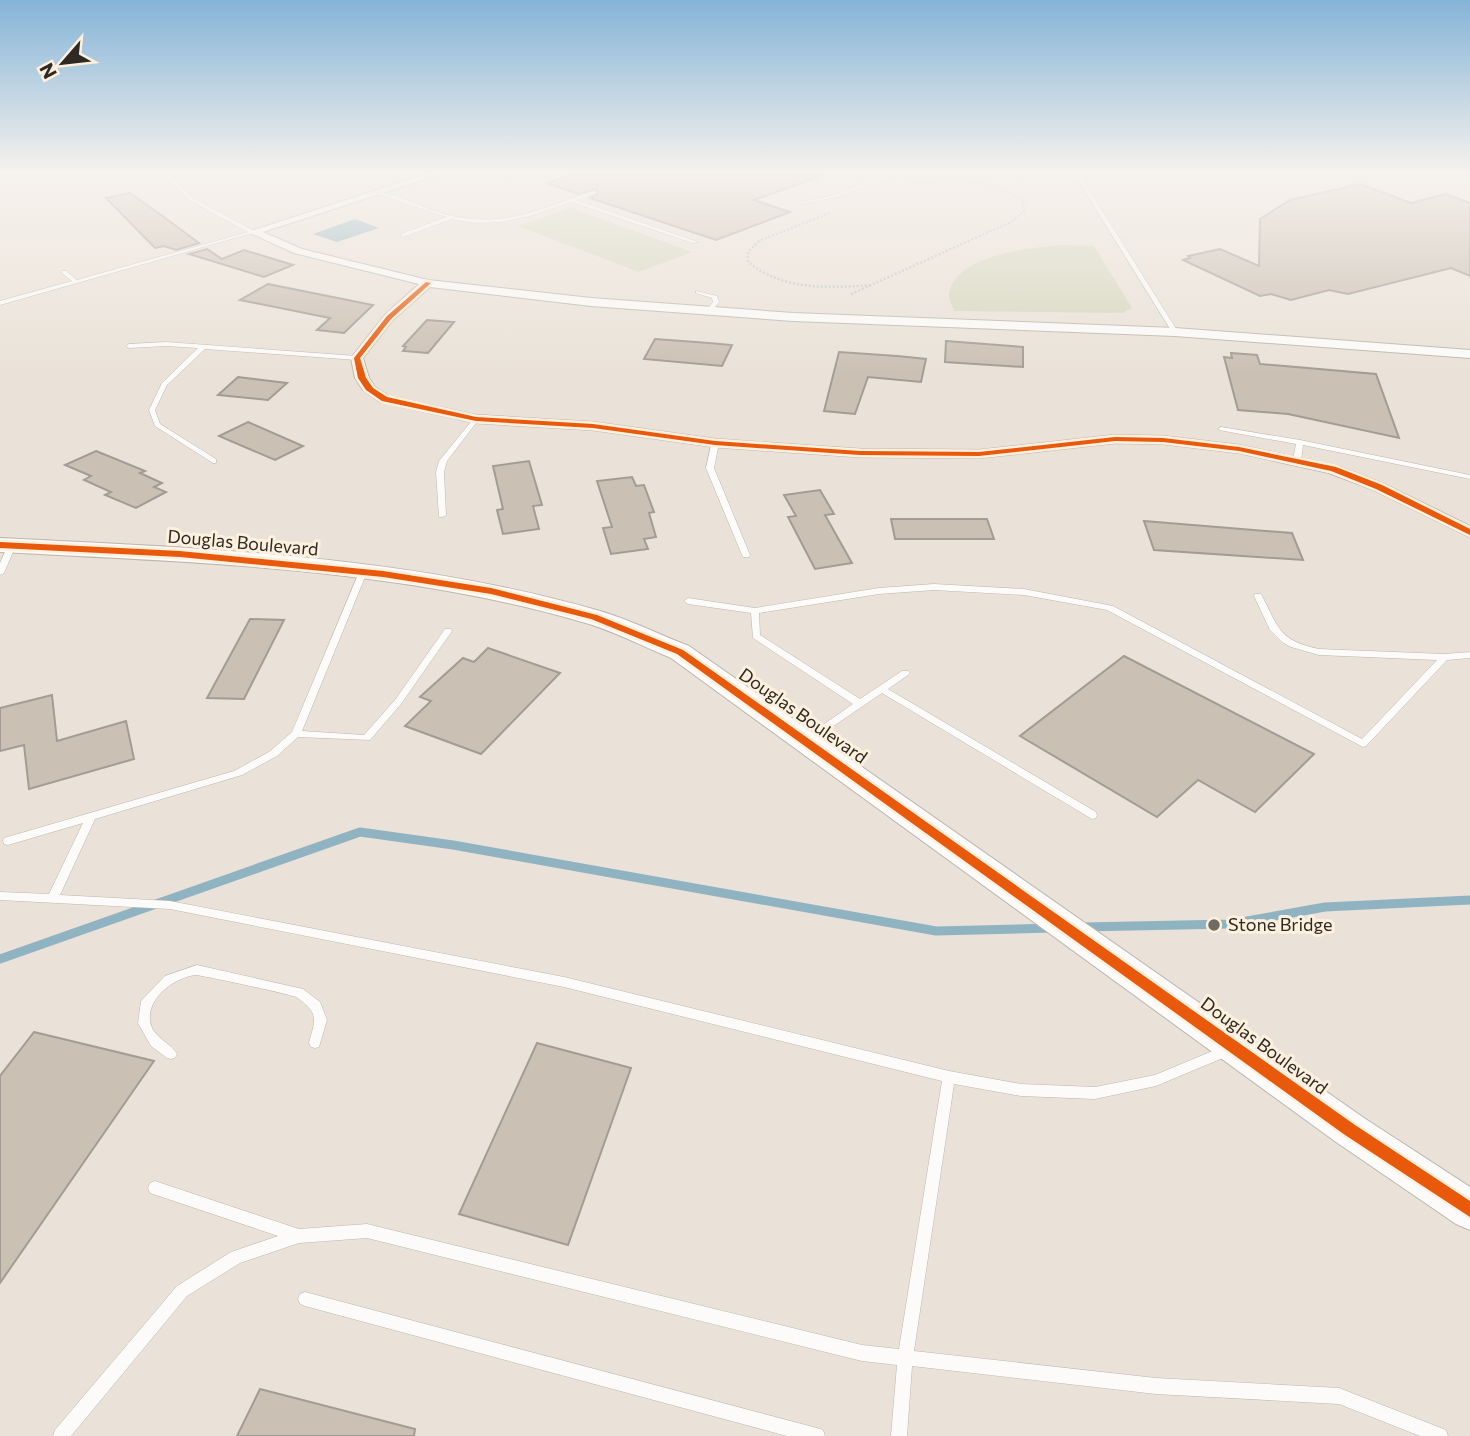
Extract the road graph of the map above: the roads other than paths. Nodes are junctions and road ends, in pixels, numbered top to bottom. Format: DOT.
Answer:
graph roads {
  1 [pos="228,239"];
  2 [pos="270,239"];
  3 [pos="686,239"];
  4 [pos="1117,239"];
  5 [pos="695,242"];
  6 [pos="64,272"];
  7 [pos="76,282"];
  8 [pos="428,283"];
  9 [pos="698,292"];
  10 [pos="0,303"];
  11 [pos="710,310"];
  12 [pos="1175,332"];
  13 [pos="130,346"];
  14 [pos="203,346"];
  15 [pos="1470,354"];
  16 [pos="357,358"];
  17 [pos="476,419"];
  18 [pos="1221,429"];
  19 [pos="1300,442"];
  20 [pos="715,443"];
  21 [pos="1297,460"];
  22 [pos="213,461"];
  23 [pos="1470,477"];
  24 [pos="442,515"];
  25 [pos="1470,532"];
  26 [pos="6,545"];
  27 [pos="746,555"];
  28 [pos="363,572"];
  29 [pos="0,573"];
  30 [pos="1258,596"];
  31 [pos="688,601"];
  32 [pos="755,611"];
  33 [pos="448,631"];
  34 [pos="1470,655"];
  35 [pos="1444,657"];
  36 [pos="905,673"];
  37 [pos="881,689"];
  38 [pos="859,703"];
  39 [pos="296,734"];
  40 [pos="807,740"];
  41 [pos="92,815"];
  42 [pos="1092,815"];
  43 [pos="8,841"];
  44 [pos="0,897"];
  45 [pos="53,898"];
  46 [pos="315,1043"];
  47 [pos="1236,1047"];
  48 [pos="171,1054"];
  49 [pos="949,1077"];
  50 [pos="155,1188"];
  51 [pos="1470,1210"];
  52 [pos="299,1236"];
  53 [pos="305,1299"];
  54 [pos="905,1358"];
  55 [pos="61,1436"];
  56 [pos="817,1436"];
  57 [pos="899,1436"];
  58 [pos="1440,1436"];
  1 -- 7 [label="lane"];
  2 -- 8 [label="street"];
  3 -- 5 [label="lane"];
  4 -- 12 [label="lane"];
  6 -- 7 [label="lane"];
  7 -- 10 [label="lane"];
  8 -- 11 [label="street"];
  8 -- 16 [label="street"];
  9 -- 11 [label="lane"];
  11 -- 12 [label="street"];
  12 -- 15 [label="street"];
  13 -- 14 [label="lane"];
  14 -- 16 [label="lane"];
  14 -- 22 [label="lane"];
  16 -- 17 [label="street"];
  17 -- 20 [label="street"];
  17 -- 24 [label="lane"];
  18 -- 19 [label="lane"];
  19 -- 21 [label="lane"];
  19 -- 23 [label="lane"];
  20 -- 21 [label="street"];
  20 -- 27 [label="lane"];
  21 -- 25 [label="street"];
  26 -- 28 [label="street, Douglas Boulevard"];
  26 -- 29 [label="lane"];
  28 -- 39 [label="lane"];
  28 -- 40 [label="street, Douglas Boulevard"];
  30 -- 35 [label="lane"];
  31 -- 32 [label="lane"];
  32 -- 35 [label="lane"];
  32 -- 38 [label="lane"];
  33 -- 39 [label="lane"];
  34 -- 35 [label="lane"];
  36 -- 37 [label="lane"];
  37 -- 38 [label="lane"];
  37 -- 42 [label="lane"];
  38 -- 40 [label="lane"];
  39 -- 41 [label="lane"];
  40 -- 47 [label="street, Douglas Boulevard"];
  41 -- 43 [label="lane"];
  41 -- 45 [label="lane"];
  44 -- 45 [label="lane"];
  45 -- 49 [label="lane"];
  46 -- 48 [label="lane"];
  47 -- 49 [label="lane"];
  47 -- 51 [label="street, Douglas Boulevard"];
  49 -- 54 [label="lane"];
  50 -- 52 [label="lane"];
  52 -- 54 [label="lane"];
  52 -- 55 [label="lane"];
  53 -- 56 [label="lane"];
  54 -- 57 [label="lane"];
  54 -- 58 [label="lane"];
}
